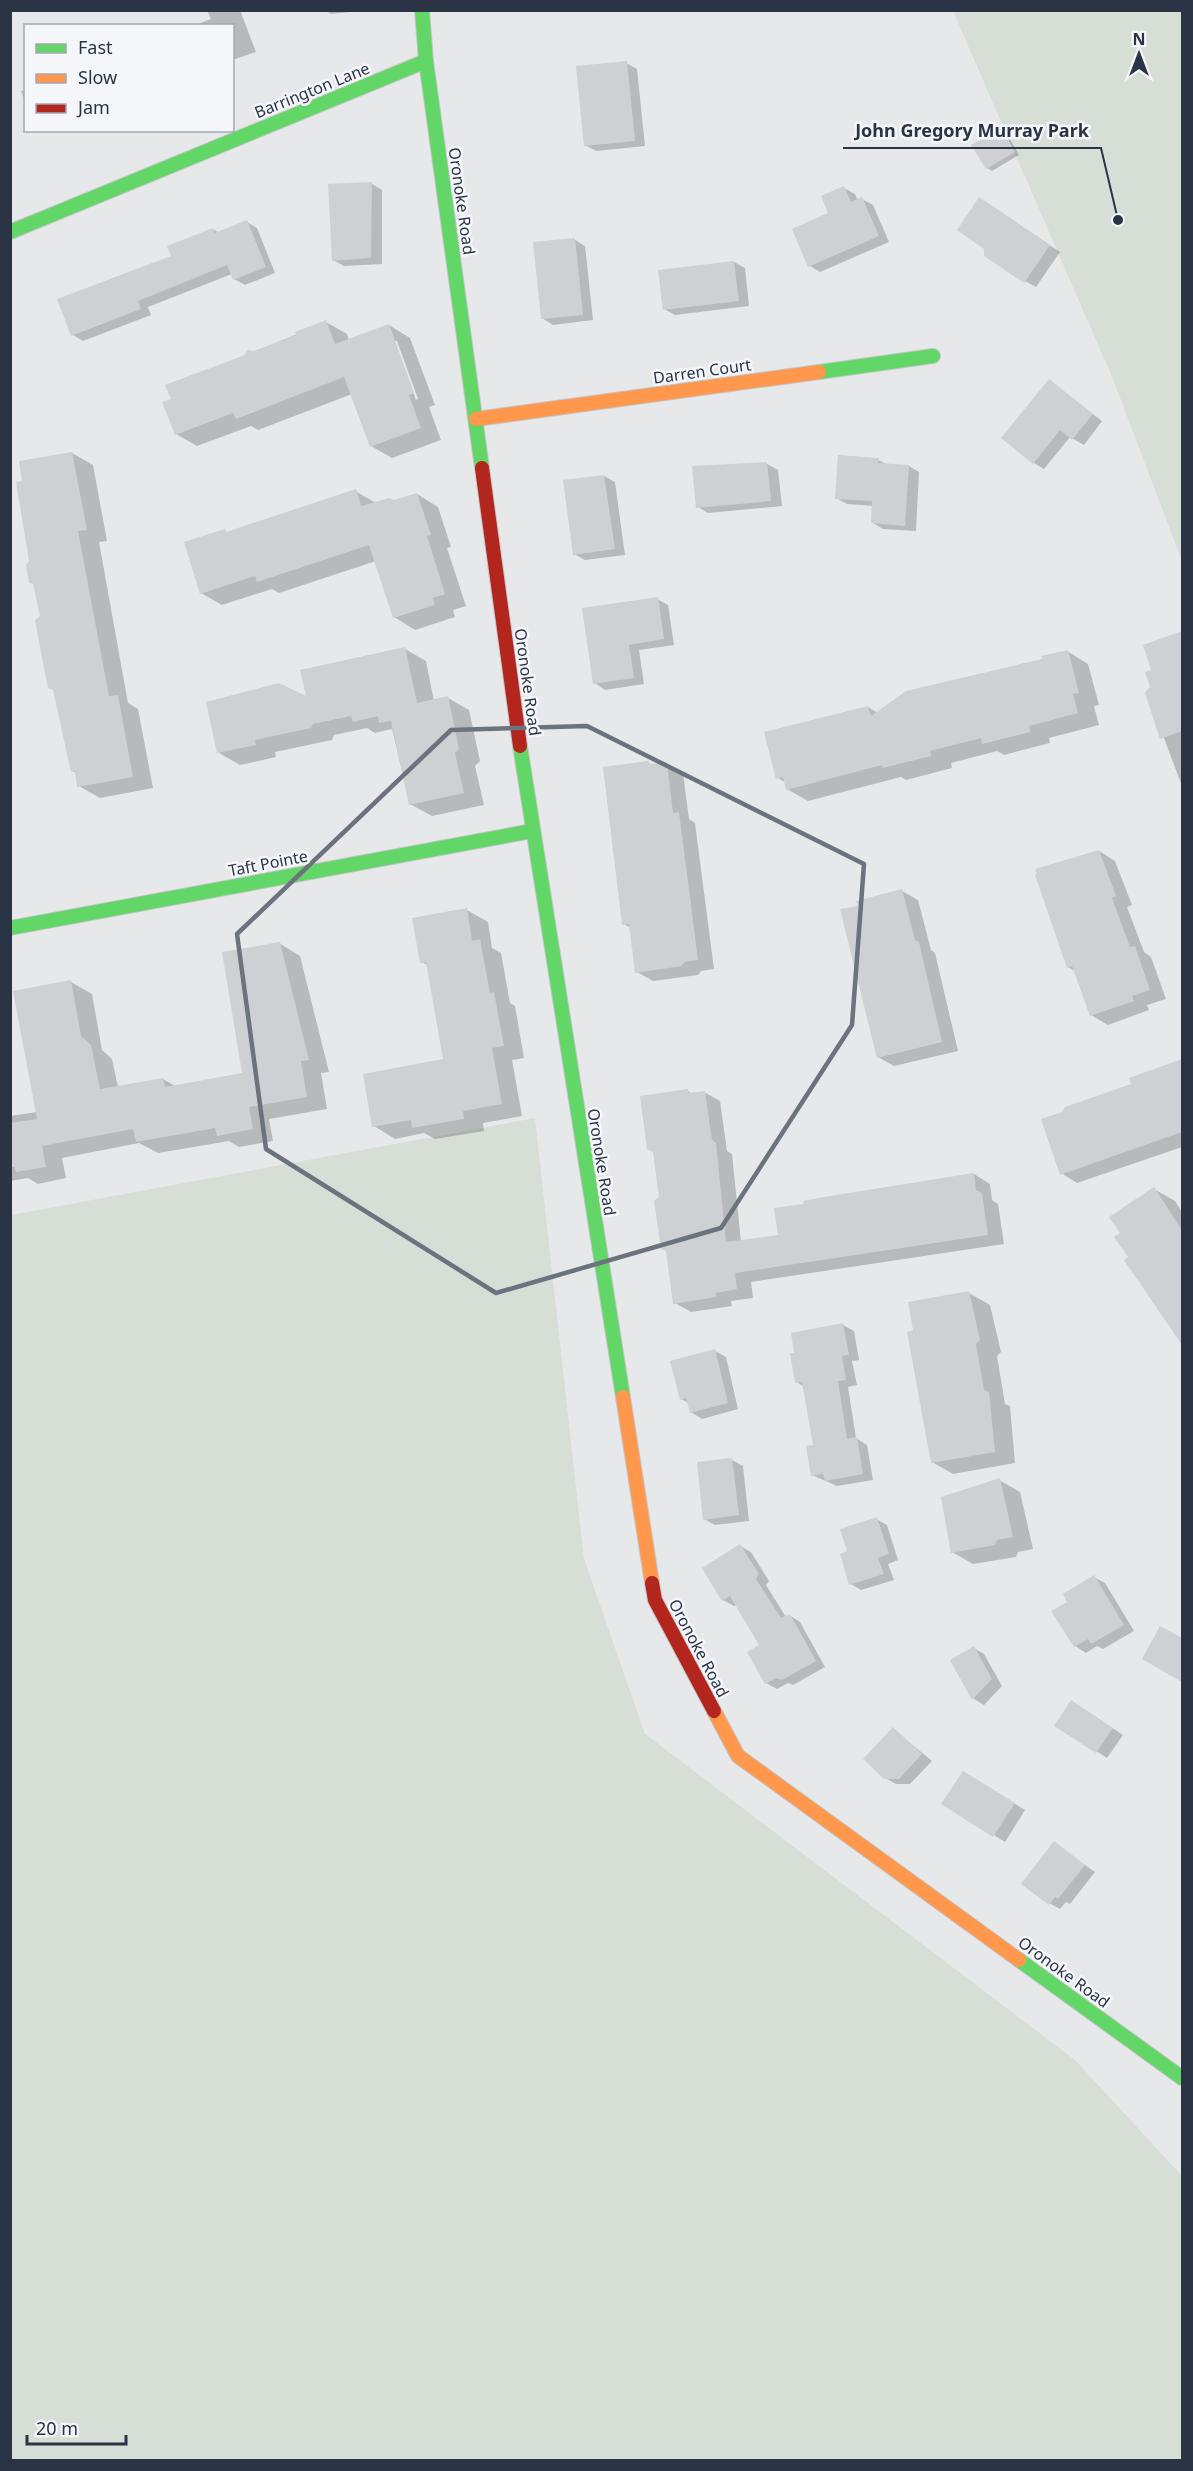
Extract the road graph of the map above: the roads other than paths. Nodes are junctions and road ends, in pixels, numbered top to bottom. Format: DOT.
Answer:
graph roads {
  1 [pos="422,10"];
  2 [pos="426,61"];
  3 [pos="10,232"];
  4 [pos="933,356"];
  5 [pos="476,419"];
  6 [pos="532,831"];
  7 [pos="10,928"];
  8 [pos="1182,2078"];
  1 -- 2 [label="street, Oronoke Road"];
  2 -- 3 [label="street, Barrington Lane"];
  2 -- 5 [label="street, Oronoke Road"];
  4 -- 5 [label="street, Darren Court"];
  5 -- 6 [label="street, Oronoke Road"];
  6 -- 7 [label="street, Taft Pointe"];
  6 -- 8 [label="street, Oronoke Road"];
}
